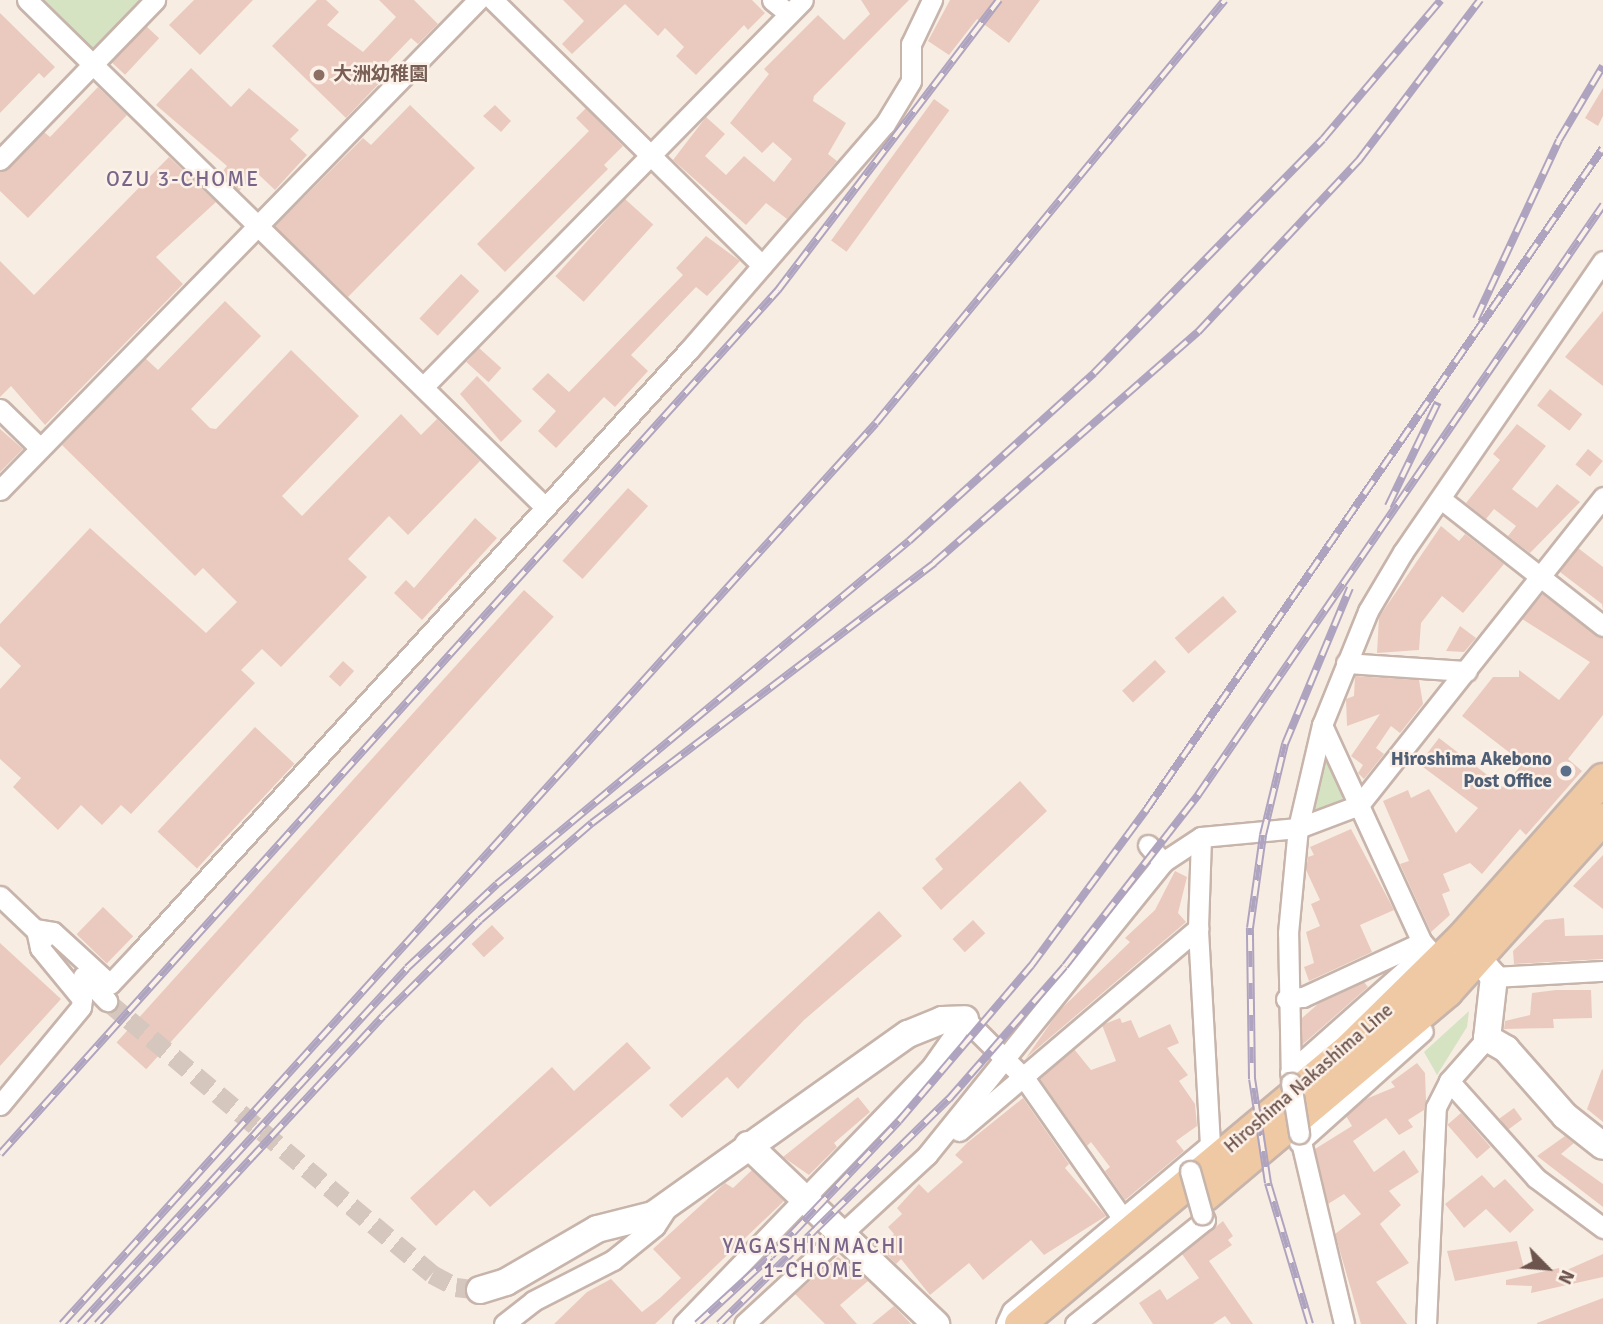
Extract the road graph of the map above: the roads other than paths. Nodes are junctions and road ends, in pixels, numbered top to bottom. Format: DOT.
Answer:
graph roads {
  1 [pos="27,0"];
  2 [pos="155,0"];
  3 [pos="478,0"];
  4 [pos="492,0"];
  5 [pos="772,0"];
  6 [pos="932,0"];
  7 [pos="796,7"];
  8 [pos="93,64"];
  9 [pos="650,155"];
  10 [pos="0,160"];
  11 [pos="259,230"];
  12 [pos="1603,261"];
  13 [pos="762,265"];
  14 [pos="423,387"];
  15 [pos="0,409"];
  16 [pos="40,448"];
  17 [pos="0,490"];
  18 [pos="1603,497"];
  19 [pos="1441,499"];
  20 [pos="545,507"];
  21 [pos="1541,577"];
  22 [pos="1603,626"];
  23 [pos="1346,663"];
  24 [pos="1467,671"];
  25 [pos="1322,725"];
  26 [pos="1603,779"];
  27 [pos="1359,805"];
  28 [pos="1603,819"];
  29 [pos="1298,828"];
  30 [pos="1201,837"];
  31 [pos="1148,845"];
  32 [pos="1163,862"];
  33 [pos="0,896"];
  34 [pos="1198,928"];
  35 [pos="36,929"];
  36 [pos="1429,951"];
  37 [pos="1478,958"];
  38 [pos="1603,971"];
  39 [pos="1447,992"];
  40 [pos="1286,999"];
  41 [pos="107,1001"];
  42 [pos="965,1019"];
  43 [pos="1488,1038"];
  44 [pos="1009,1060"];
  45 [pos="1290,1077"];
  46 [pos="1026,1079"];
  47 [pos="1449,1081"];
  48 [pos="0,1105"];
  49 [pos="1299,1137"];
  50 [pos="748,1145"];
  51 [pos="1603,1146"];
  52 [pos="927,1155"];
  53 [pos="1188,1167"];
  54 [pos="807,1199"];
  55 [pos="668,1205"];
  56 [pos="1121,1216"];
  57 [pos="1603,1228"];
  58 [pos="843,1233"];
  59 [pos="480,1290"];
  60 [pos="504,1324"];
  61 [pos="682,1324"];
  62 [pos="744,1324"];
  63 [pos="936,1324"];
  64 [pos="1006,1324"];
  65 [pos="1020,1324"];
  66 [pos="1051,1324"];
  67 [pos="1075,1324"];
  68 [pos="1344,1324"];
  69 [pos="1426,1324"];
  1 -- 8 [label="street"];
  2 -- 8 [label="street"];
  3 -- 11 [label="street"];
  4 -- 9 [label="street"];
  5 -- 7 [label="street"];
  6 -- 13 [label="street"];
  7 -- 9 [label="street"];
  8 -- 10 [label="street"];
  8 -- 11 [label="street"];
  9 -- 13 [label="street"];
  9 -- 14 [label="street"];
  11 -- 14 [label="street"];
  11 -- 16 [label="street"];
  12 -- 19 [label="street"];
  13 -- 20 [label="street"];
  14 -- 20 [label="street"];
  15 -- 16 [label="street"];
  16 -- 17 [label="street"];
  18 -- 21 [label="street"];
  19 -- 21 [label="street"];
  19 -- 23 [label="street"];
  20 -- 35 [label="street"];
  21 -- 22 [label="street"];
  21 -- 24 [label="street"];
  23 -- 24 [label="street"];
  23 -- 25 [label="street"];
  24 -- 27 [label="street"];
  25 -- 27 [label="street"];
  25 -- 29 [label="street"];
  26 -- 37 [label="main road, Hiroshima Nakashima Line"];
  27 -- 29 [label="street"];
  27 -- 36 [label="street"];
  28 -- 37 [label="main road, Hiroshima Nakashima Line"];
  29 -- 30 [label="street"];
  29 -- 40 [label="street"];
  30 -- 32 [label="street"];
  30 -- 34 [label="street"];
  31 -- 32 [label="street"];
  32 -- 44 [label="street"];
  33 -- 35 [label="street"];
  34 -- 46 [label="street"];
  34 -- 53 [label="street"];
  35 -- 41 [label="street"];
  35 -- 48 [label="street"];
  36 -- 37 [label="main road, Hiroshima Nakashima Line"];
  36 -- 40 [label="street"];
  36 -- 45 [label="street"];
  36 -- 65 [label="main road, Hiroshima Nakashima Line"];
  37 -- 38 [label="street"];
  37 -- 39 [label="main road, Hiroshima Nakashima Line"];
  37 -- 43 [label="street"];
  39 -- 49 [label="street"];
  39 -- 66 [label="main road, Hiroshima Nakashima Line"];
  40 -- 45 [label="street"];
  42 -- 44 [label="street"];
  42 -- 50 [label="street"];
  42 -- 54 [label="street"];
  43 -- 47 [label="street"];
  43 -- 51 [label="street"];
  44 -- 46 [label="street"];
  44 -- 52 [label="street"];
  45 -- 49 [label="street, bridge"];
  46 -- 52 [label="street"];
  46 -- 56 [label="street"];
  47 -- 57 [label="street"];
  47 -- 69 [label="street"];
  49 -- 68 [label="street"];
  50 -- 54 [label="street"];
  50 -- 55 [label="street"];
  52 -- 58 [label="street"];
  53 -- 56 [label="street"];
  53 -- 67 [label="street, bridge"];
  54 -- 58 [label="street"];
  54 -- 61 [label="street"];
  55 -- 59 [label="street"];
  55 -- 60 [label="street"];
  56 -- 64 [label="street"];
  58 -- 62 [label="street"];
  58 -- 63 [label="street"];
}
